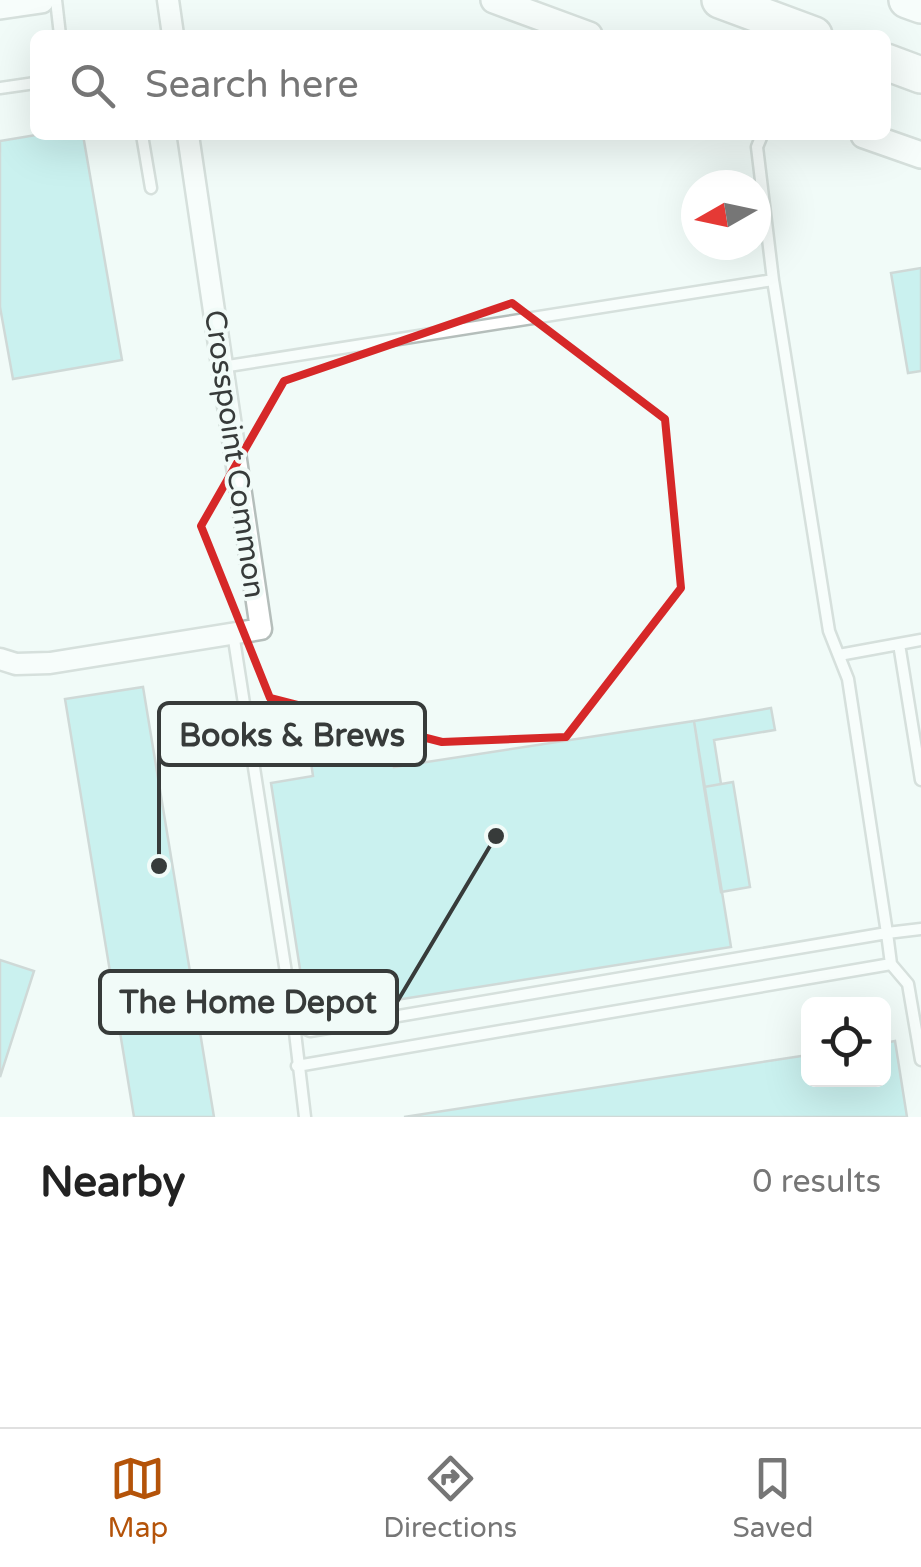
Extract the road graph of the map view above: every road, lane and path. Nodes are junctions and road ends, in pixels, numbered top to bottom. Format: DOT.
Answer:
graph roads {
  1 [pos="40,0"];
  2 [pos="56,0"];
  3 [pos="168,0"];
  4 [pos="494,0"];
  5 [pos="720,0"];
  6 [pos="907,0"];
  7 [pos="921,5"];
  8 [pos="0,6"];
  9 [pos="59,30"];
  10 [pos="172,30"];
  11 [pos="575,30"];
  12 [pos="801,30"];
  13 [pos="891,64"];
  14 [pos="921,75"];
  15 [pos="30,84"];
  16 [pos="0,88"];
  17 [pos="143,140"];
  18 [pos="189,140"];
  19 [pos="760,140"];
  20 [pos="878,140"];
  21 [pos="921,155"];
  22 [pos="151,188"];
  23 [pos="773,280"];
  24 [pos="222,367"];
  25 [pos="232,632"];
  26 [pos="921,640"];
  27 [pos="899,644"];
  28 [pos="838,654"];
  29 [pos="0,659"];
  30 [pos="921,780"];
  31 [pos="921,929"];
  32 [pos="887,933"];
  33 [pos="891,964"];
  34 [pos="294,1024"];
  35 [pos="310,1032"];
  36 [pos="295,1052"];
  37 [pos="921,1060"];
  38 [pos="298,1066"];
  39 [pos="305,1117"];
  1 -- 8 [label="street"];
  2 -- 9 [label="lane"];
  3 -- 10 [label="street"];
  4 -- 11 [label="street"];
  5 -- 12 [label="highway"];
  6 -- 7 [label="highway"];
  13 -- 14 [label="highway"];
  15 -- 16 [label="lane"];
  17 -- 22 [label="lane"];
  18 -- 24 [label="street, Crosspoint Common"];
  19 -- 23 [label="lane"];
  20 -- 21 [label="street"];
  23 -- 24 [label="lane"];
  23 -- 28 [label="lane"];
  24 -- 25 [label="street, Crosspoint Common"];
  25 -- 29 [label="street, Crosspoint Common"];
  25 -- 34 [label="lane"];
  26 -- 27 [label="lane"];
  27 -- 28 [label="lane"];
  27 -- 30 [label="lane"];
  28 -- 32 [label="lane"];
  31 -- 32 [label="lane"];
  32 -- 33 [label="lane"];
  32 -- 35 [label="lane"];
  33 -- 37 [label="lane"];
  33 -- 38 [label="lane"];
  34 -- 35 [label="lane"];
  34 -- 36 [label="lane"];
  35 -- 36 [label="lane"];
  36 -- 38 [label="lane"];
  38 -- 39 [label="lane"];
}
